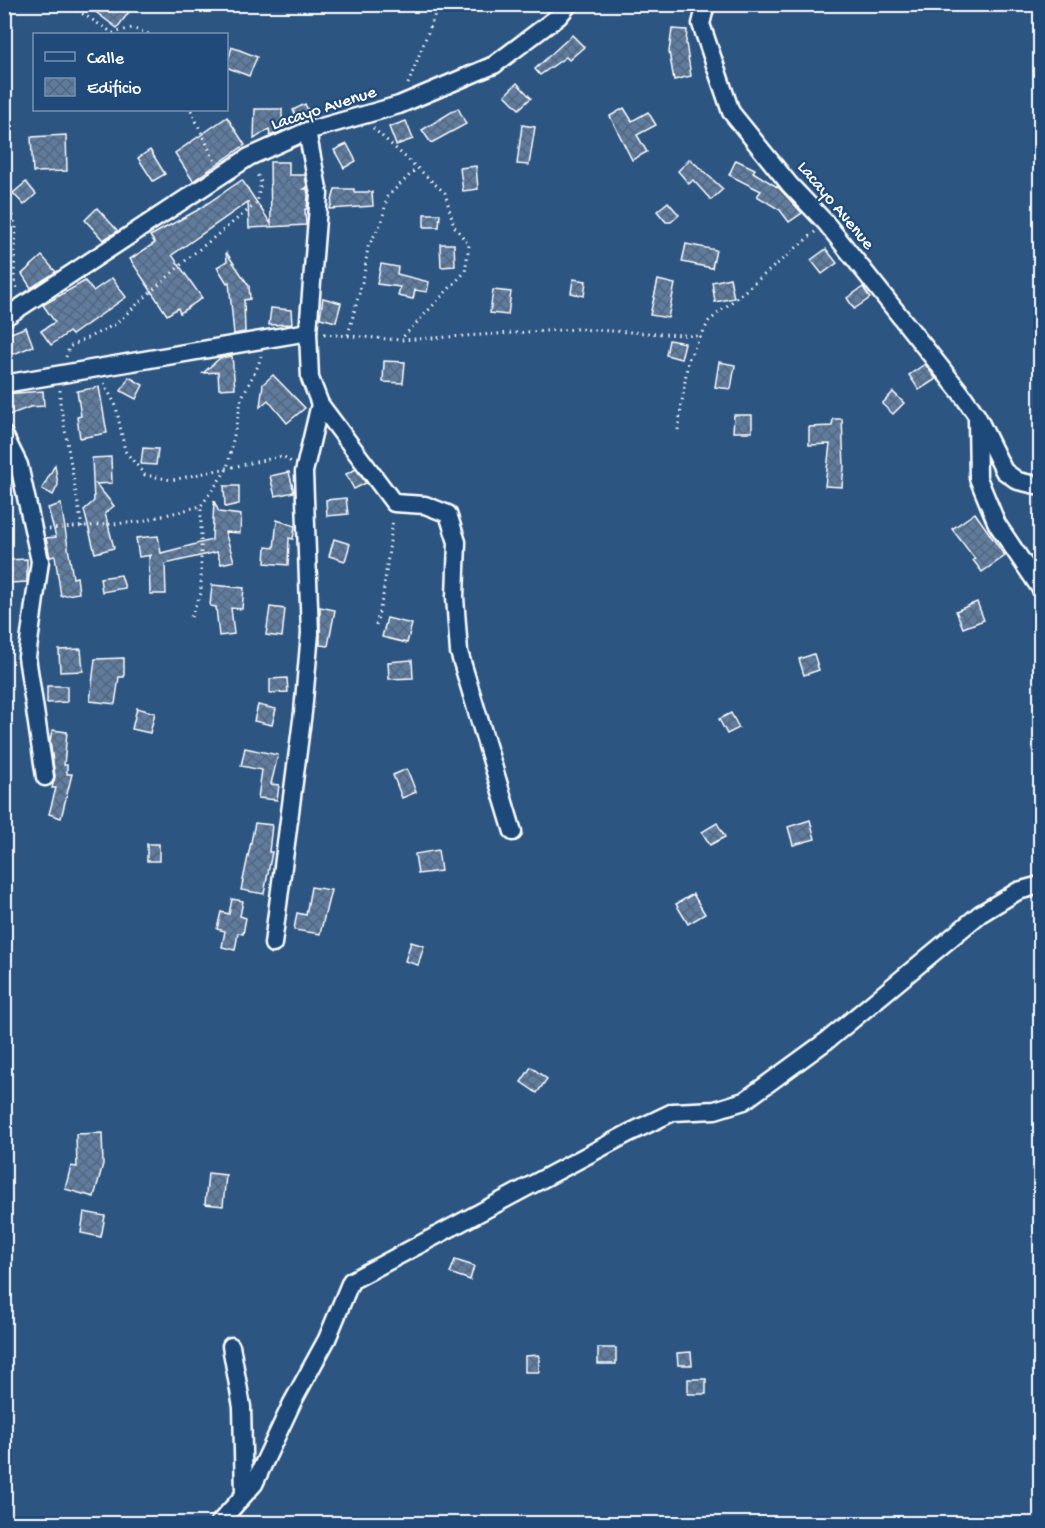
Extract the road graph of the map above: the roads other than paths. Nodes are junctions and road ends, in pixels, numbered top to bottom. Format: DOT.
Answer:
graph roads {
  1 [pos="568,4"];
  2 [pos="706,4"];
  3 [pos="307,131"];
  4 [pos="4,318"];
  5 [pos="308,332"];
  6 [pos="4,384"];
  7 [pos="320,404"];
  8 [pos="977,416"];
  9 [pos="4,435"];
  10 [pos="1041,486"];
  11 [pos="1041,588"];
  12 [pos="45,777"];
  13 [pos="513,832"];
  14 [pos="1041,885"];
  15 [pos="273,944"];
  16 [pos="231,1346"];
  17 [pos="244,1494"];
  18 [pos="218,1524"];
  1 -- 3 [label="street, Lacayo Avenue"];
  2 -- 8 [label="street, Lacayo Avenue"];
  3 -- 4 [label="street, Lacayo Avenue"];
  3 -- 5 [label="street"];
  5 -- 6 [label="street"];
  5 -- 7 [label="street"];
  7 -- 13 [label="street"];
  7 -- 15 [label="street"];
  8 -- 10 [label="street, Lacayo Avenue"];
  8 -- 11 [label="street"];
  9 -- 12 [label="street"];
  14 -- 17 [label="street"];
  16 -- 17 [label="street"];
  17 -- 18 [label="street"];
}
